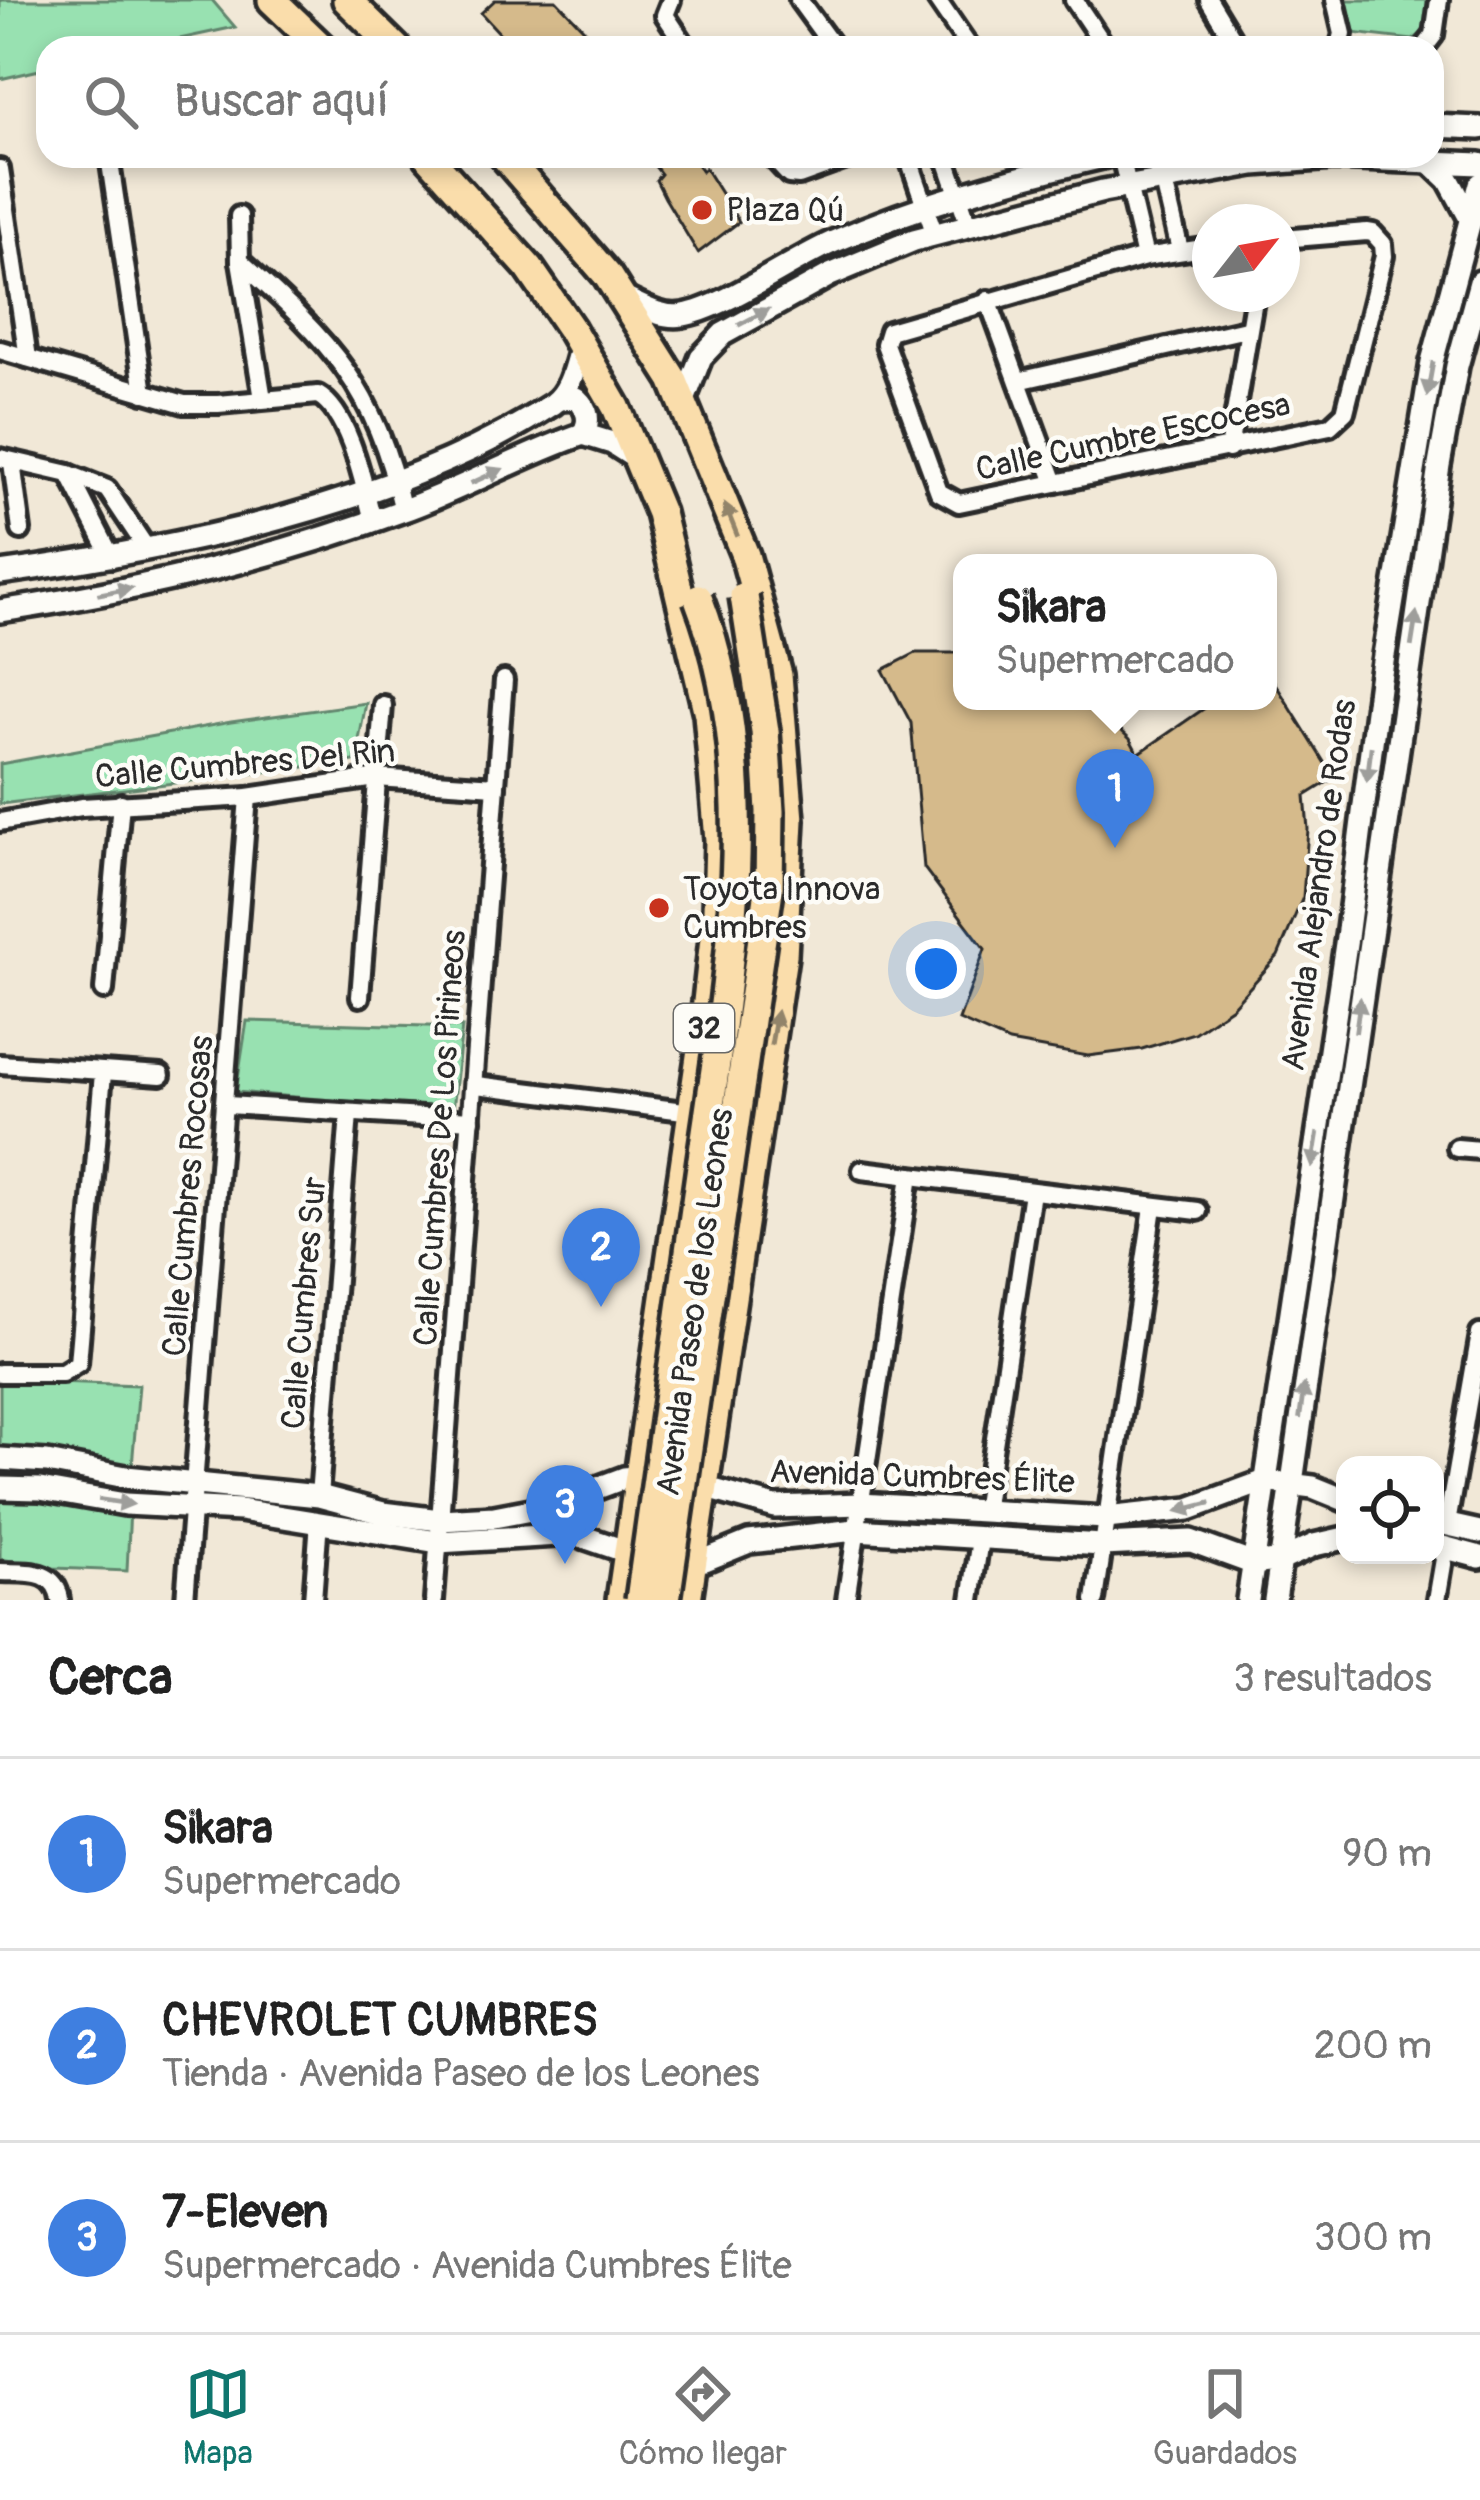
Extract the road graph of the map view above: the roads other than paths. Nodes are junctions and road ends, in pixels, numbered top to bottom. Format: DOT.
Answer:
graph roads {
  1 [pos="272,0"];
  2 [pos="347,0"];
  3 [pos="671,0"];
  4 [pos="800,0"];
  5 [pos="937,0"];
  6 [pos="1074,0"];
  7 [pos="1209,0"];
  8 [pos="1335,0"];
  9 [pos="1439,0"];
  10 [pos="310,36"];
  11 [pos="384,36"];
  12 [pos="678,36"];
  13 [pos="826,36"];
  14 [pos="962,36"];
  15 [pos="1098,36"];
  16 [pos="1231,36"];
  17 [pos="1340,36"];
  18 [pos="1433,36"];
  19 [pos="1480,108"];
  20 [pos="1444,126"];
  21 [pos="1444,127"];
  22 [pos="1480,128"];
  23 [pos="1444,162"];
  24 [pos="1480,164"];
  25 [pos="111,168"];
  26 [pos="439,168"];
  27 [pos="514,168"];
  28 [pos="782,168"];
  29 [pos="821,168"];
  30 [pos="912,168"];
  31 [pos="949,168"];
  32 [pos="1060,168"];
  33 [pos="1124,168"];
  34 [pos="1159,168"];
  35 [pos="1161,168"];
  36 [pos="1437,168"];
  37 [pos="0,169"];
  38 [pos="1480,184"];
  39 [pos="1128,186"];
  40 [pos="959,194"];
  41 [pos="925,204"];
  42 [pos="239,216"];
  43 [pos="1471,220"];
  44 [pos="969,226"];
  45 [pos="935,235"];
  46 [pos="1300,238"];
  47 [pos="1192,249"];
  48 [pos="1180,250"];
  49 [pos="1145,257"];
  50 [pos="240,261"];
  51 [pos="1480,282"];
  52 [pos="622,297"];
  53 [pos="988,300"];
  54 [pos="1251,312"];
  55 [pos="1246,329"];
  56 [pos="581,345"];
  57 [pos="0,350"];
  58 [pos="28,358"];
  59 [pos="355,379"];
  60 [pos="1018,380"];
  61 [pos="144,394"];
  62 [pos="262,399"];
  63 [pos="561,399"];
  64 [pos="328,401"];
  65 [pos="683,403"];
  66 [pos="583,434"];
  67 [pos="383,438"];
  68 [pos="351,448"];
  69 [pos="1229,449"];
  70 [pos="6,460"];
  71 [pos="640,461"];
  72 [pos="69,474"];
  73 [pos="396,481"];
  74 [pos="1055,483"];
  75 [pos="365,492"];
  76 [pos="403,511"];
  77 [pos="660,513"];
  78 [pos="373,521"];
  79 [pos="21,530"];
  80 [pos="147,550"];
  81 [pos="112,558"];
  82 [pos="746,562"];
  83 [pos="47,566"];
  84 [pos="0,573"];
  85 [pos="50,604"];
  86 [pos="0,611"];
  87 [pos="504,680"];
  88 [pos="382,705"];
  89 [pos="376,778"];
  90 [pos="496,786"];
  91 [pos="248,797"];
  92 [pos="121,803"];
  93 [pos="0,822"];
  94 [pos="104,990"];
  95 [pos="360,998"];
  96 [pos="0,1064"];
  97 [pos="103,1073"];
  98 [pos="161,1076"];
  99 [pos="476,1085"];
  100 [pos="227,1105"];
  101 [pos="692,1112"];
  102 [pos="349,1114"];
  103 [pos="471,1120"];
  104 [pos="1457,1148"];
  105 [pos="1480,1150"];
  106 [pos="862,1170"];
  107 [pos="910,1176"];
  108 [pos="1032,1192"];
  109 [pos="1153,1207"];
  110 [pos="1198,1211"];
  111 [pos="1480,1334"];
  112 [pos="0,1373"];
  113 [pos="648,1405"];
  114 [pos="714,1427"];
  115 [pos="0,1460"];
  116 [pos="639,1474"];
  117 [pos="1265,1481"];
  118 [pos="194,1482"];
  119 [pos="1290,1482"];
  120 [pos="704,1487"];
  121 [pos="0,1488"];
  122 [pos="319,1496"];
  123 [pos="1336,1497"];
  124 [pos="860,1504"];
  125 [pos="191,1507"];
  126 [pos="984,1512"];
  127 [pos="1106,1518"];
  128 [pos="1444,1519"];
  129 [pos="319,1521"];
  130 [pos="855,1530"];
  131 [pos="439,1531"];
  132 [pos="1480,1532"];
  133 [pos="1444,1534"];
  134 [pos="1444,1536"];
  135 [pos="980,1539"];
  136 [pos="1336,1540"];
  137 [pos="1102,1545"];
  138 [pos="628,1553"];
  139 [pos="1480,1556"];
  140 [pos="1281,1560"];
  141 [pos="694,1563"];
  142 [pos="1253,1564"];
  143 [pos="1439,1564"];
  144 [pos="0,1572"];
  145 [pos="58,1592"];
  146 [pos="185,1600"];
  147 [pos="313,1600"];
  148 [pos="434,1600"];
  149 [pos="621,1600"];
  150 [pos="640,1600"];
  151 [pos="666,1600"];
  152 [pos="687,1600"];
  153 [pos="846,1600"];
  154 [pos="971,1600"];
  155 [pos="1095,1600"];
  156 [pos="1248,1600"];
  157 [pos="1275,1600"];
  158 [pos="1437,1600"];
  1 -- 10 [label="main road"];
  2 -- 11 [label="main road"];
  3 -- 12 [label="street"];
  4 -- 13 [label="street"];
  5 -- 14 [label="street"];
  6 -- 15 [label="street"];
  7 -- 16 [label="street"];
  8 -- 17 [label="street"];
  9 -- 18 [label="street"];
  19 -- 20 [label="street"];
  21 -- 22 [label="street"];
  23 -- 24 [label="street"];
  25 -- 61 [label="street"];
  26 -- 56 [label="main road, Avenida Paseo de los Leones / 32"];
  27 -- 52 [label="main road, Avenida Paseo de los Leones / 32"];
  28 -- 29 [label="street"];
  30 -- 41 [label="street"];
  31 -- 40 [label="street"];
  32 -- 40 [label="street"];
  33 -- 39 [label="street"];
  34 -- 39 [label="street"];
  35 -- 48 [label="street"];
  36 -- 43 [label="street"];
  37 -- 58 [label="street"];
  38 -- 43 [label="street, Avenida Alejandro de Rodas"];
  39 -- 44 [label="street"];
  39 -- 49 [label="street"];
  40 -- 41 [label="street"];
  40 -- 44 [label="street"];
  41 -- 45 [label="street"];
  41 -- 52 [label="street"];
  42 -- 50 [label="street"];
  43 -- 117 [label="street, Avenida Alejandro de Rodas, one-way"];
  44 -- 45 [label="street"];
  65 -- 45 [label="street, one-way"];
  46 -- 69 [label="street, Calle Cumbre Escocesa"];
  47 -- 48 [label="street, Calle Cumbre Escocesa"];
  48 -- 49 [label="street, Calle Cumbre Escocesa"];
  49 -- 53 [label="street, Calle Cumbre Escocesa"];
  50 -- 59 [label="street"];
  50 -- 62 [label="street"];
  119 -- 51 [label="street, Avenida Alejandro de Rodas, one-way"];
  52 -- 65 [label="main road, Avenida Paseo de los Leones / 32"];
  53 -- 60 [label="street"];
  53 -- 74 [label="street, Calle Cumbre Escocesa"];
  54 -- 55 [label="street"];
  55 -- 60 [label="street"];
  55 -- 69 [label="street"];
  56 -- 63 [label="street"];
  56 -- 71 [label="main road, Avenida Paseo de los Leones / 32"];
  57 -- 58 [label="street"];
  58 -- 61 [label="street"];
  59 -- 64 [label="street"];
  59 -- 67 [label="street"];
  60 -- 74 [label="street"];
  61 -- 62 [label="street"];
  62 -- 64 [label="street"];
  63 -- 66 [label="street"];
  63 -- 73 [label="street"];
  64 -- 68 [label="street"];
  82 -- 65 [label="main road, Avenida Paseo de los Leones / 32, one-way"];
  66 -- 71 [label="street"];
  76 -- 66 [label="street, one-way"];
  67 -- 68 [label="street"];
  67 -- 73 [label="street"];
  68 -- 75 [label="street"];
  69 -- 74 [label="street, Calle Cumbre Escocesa"];
  70 -- 72 [label="street"];
  70 -- 79 [label="street"];
  71 -- 77 [label="main road, Avenida Paseo de los Leones / 32"];
  72 -- 80 [label="street"];
  72 -- 81 [label="street"];
  73 -- 75 [label="street"];
  73 -- 76 [label="street"];
  75 -- 78 [label="street"];
  75 -- 80 [label="street"];
  76 -- 78 [label="street"];
  77 -- 101 [label="main road, Avenida Paseo de los Leones / 32"];
  77 -- 150 [label="main road, bridge"];
  85 -- 78 [label="street, one-way"];
  80 -- 81 [label="street"];
  81 -- 83 [label="street"];
  114 -- 82 [label="main road, Avenida Paseo de los Leones / 32, one-way"];
  82 -- 151 [label="main road, bridge"];
  83 -- 84 [label="street"];
  83 -- 85 [label="street"];
  85 -- 86 [label="street"];
  87 -- 90 [label="street, Calle Cumbres De Los Pirineos"];
  88 -- 89 [label="street"];
  89 -- 90 [label="street, Calle Cumbres Del Rin"];
  89 -- 91 [label="street, Calle Cumbres Del Rin"];
  89 -- 95 [label="street"];
  90 -- 99 [label="street, Calle Cumbres De Los Pirineos"];
  91 -- 92 [label="street, Calle Cumbres Del Rin"];
  91 -- 100 [label="street, Calle Cumbres Rocosas"];
  92 -- 93 [label="street, Calle Cumbres Del Rin"];
  92 -- 94 [label="street"];
  96 -- 97 [label="street"];
  97 -- 98 [label="street"];
  97 -- 112 [label="street"];
  99 -- 101 [label="street"];
  99 -- 103 [label="street, Calle Cumbres De Los Pirineos"];
  100 -- 102 [label="street"];
  100 -- 118 [label="street, Calle Cumbres Rocosas"];
  101 -- 113 [label="main road, Avenida Paseo de los Leones / 32"];
  102 -- 103 [label="street"];
  102 -- 122 [label="street, Calle Cumbres Sur"];
  103 -- 131 [label="street, Calle Cumbres De Los Pirineos"];
  104 -- 105 [label="street"];
  106 -- 107 [label="street"];
  107 -- 108 [label="street"];
  107 -- 124 [label="street"];
  108 -- 109 [label="street"];
  108 -- 126 [label="street"];
  109 -- 110 [label="street"];
  109 -- 127 [label="street"];
  111 -- 128 [label="street"];
  113 -- 114 [label="main road"];
  113 -- 116 [label="main road, Avenida Paseo de los Leones / 32"];
  114 -- 120 [label="main road, Avenida Paseo de los Leones / 32"];
  115 -- 118 [label="street, Avenida Cumbres Élite"];
  116 -- 120 [label="street, Avenida Cumbres Élite"];
  116 -- 131 [label="street, Avenida Cumbres Élite"];
  116 -- 138 [label="main road, Avenida Paseo de los Leones / 32"];
  117 -- 119 [label="street, Avenida Cumbres Élite"];
  117 -- 127 [label="street, Avenida Cumbres Élite, one-way"];
  117 -- 142 [label="street, Avenida Alejandro de Rodas"];
  118 -- 122 [label="street, Avenida Cumbres Élite"];
  118 -- 125 [label="street, Calle Cumbres Rocosas"];
  119 -- 123 [label="street, Avenida Cumbres Élite"];
  119 -- 140 [label="street, Avenida Alejandro de Rodas"];
  120 -- 124 [label="street, Avenida Cumbres Élite"];
  120 -- 141 [label="main road, Avenida Paseo de los Leones / 32"];
  121 -- 125 [label="street, Avenida Cumbres Élite, one-way"];
  122 -- 131 [label="street, Avenida Cumbres Élite"];
  124 -- 126 [label="street, Avenida Cumbres Élite"];
  124 -- 130 [label="street"];
  125 -- 129 [label="street, Avenida Cumbres Élite"];
  125 -- 146 [label="street, Calle Cumbres Rocosas"];
  126 -- 127 [label="street, Avenida Cumbres Élite"];
  127 -- 137 [label="street"];
  129 -- 131 [label="street, Avenida Cumbres Élite"];
  129 -- 147 [label="street"];
  130 -- 135 [label="street, Avenida Cumbres Élite"];
  130 -- 141 [label="street, Avenida Cumbres Élite"];
  130 -- 153 [label="street"];
  131 -- 138 [label="street, Avenida Cumbres Élite"];
  131 -- 148 [label="street, Calle Cumbres De Los Pirineos"];
  132 -- 133 [label="street"];
  134 -- 139 [label="street"];
  135 -- 137 [label="street, Avenida Cumbres Élite"];
  135 -- 154 [label="street"];
  136 -- 140 [label="street, Avenida Cumbres Élite"];
  137 -- 142 [label="street, Avenida Cumbres Élite"];
  137 -- 155 [label="street"];
  138 -- 141 [label="street, Avenida Cumbres Élite"];
  138 -- 149 [label="main road, Avenida Paseo de los Leones / 32"];
  140 -- 142 [label="street, Avenida Cumbres Élite"];
  140 -- 157 [label="street, Avenida Alejandro de Rodas"];
  141 -- 152 [label="main road, Avenida Paseo de los Leones / 32"];
  142 -- 156 [label="street, Avenida Alejandro de Rodas"];
  143 -- 158 [label="street"];
  144 -- 145 [label="street"];
}
